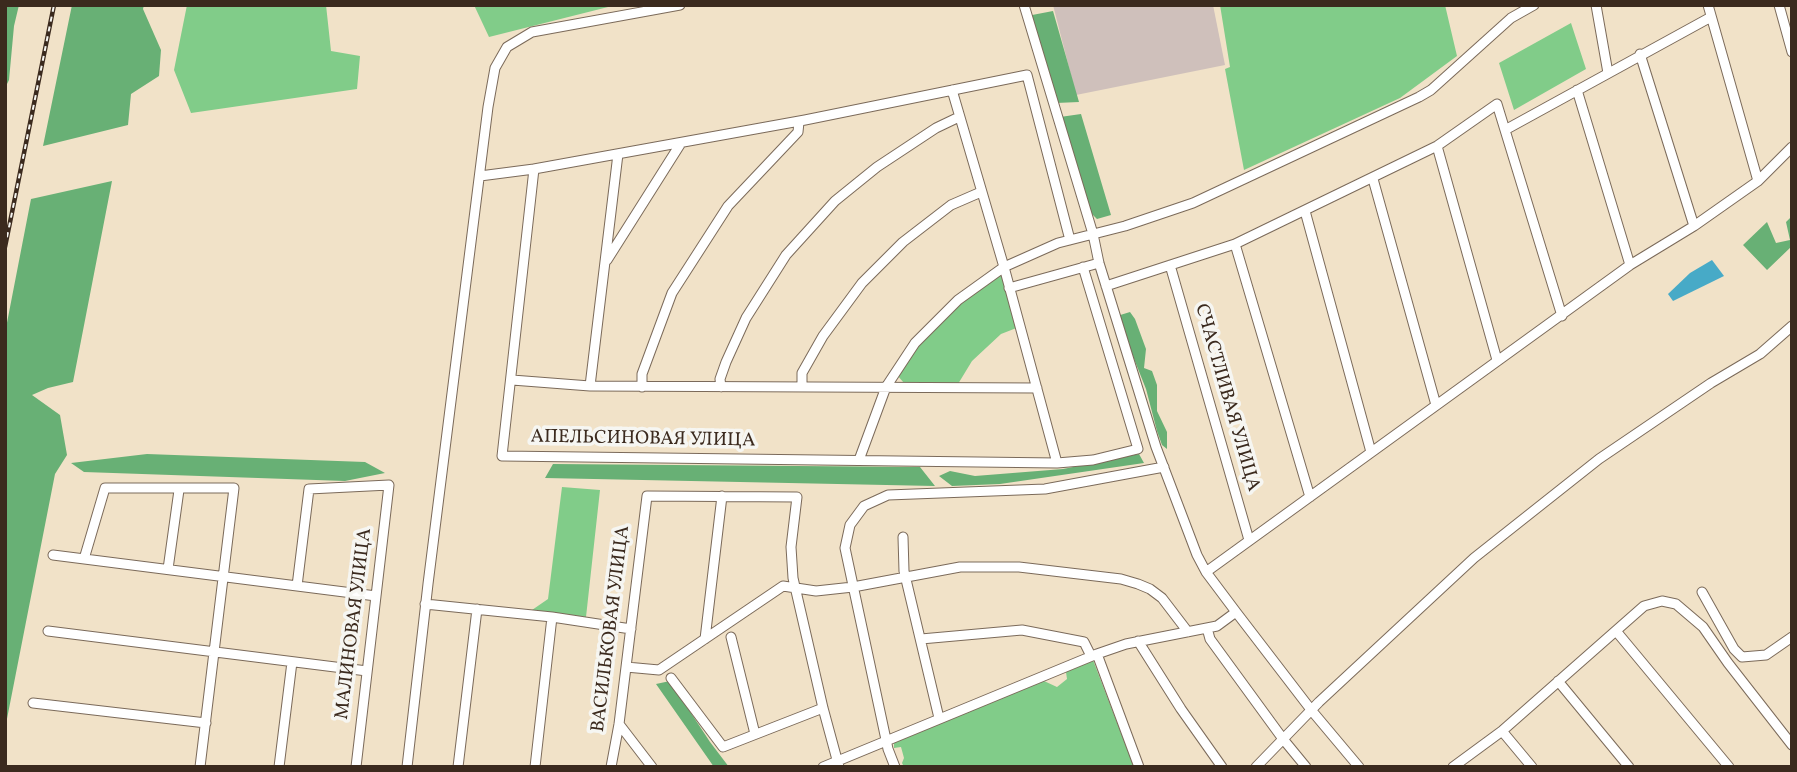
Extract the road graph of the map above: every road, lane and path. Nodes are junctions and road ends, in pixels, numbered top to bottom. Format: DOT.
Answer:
graph roads {
  1 [pos="680,5"];
  2 [pos="1024,5"];
  3 [pos="1534,5"];
  4 [pos="1596,5"];
  5 [pos="1708,5"];
  6 [pos="1779,5"];
  7 [pos="1711,18"];
  8 [pos="1792,51"];
  9 [pos="1640,54"];
  10 [pos="1608,73"];
  11 [pos="952,90"];
  12 [pos="1577,90"];
  13 [pos="959,117"];
  14 [pos="799,122"];
  15 [pos="1505,130"];
  16 [pos="681,143"];
  17 [pos="1437,146"];
  18 [pos="1792,147"];
  19 [pos="618,154"];
  20 [pos="534,169"];
  21 [pos="480,176"];
  22 [pos="1373,179"];
  23 [pos="1758,181"];
  24 [pos="981,192"];
  25 [pos="1305,211"];
  26 [pos="1694,226"];
  27 [pos="1093,234"];
  28 [pos="1070,240"];
  29 [pos="1235,244"];
  30 [pos="606,262"];
  31 [pos="1099,263"];
  32 [pos="1170,265"];
  33 [pos="1630,265"];
  34 [pos="1004,267"];
  35 [pos="1083,267"];
  36 [pos="1106,286"];
  37 [pos="1009,288"];
  38 [pos="1562,316"];
  39 [pos="1792,326"];
  40 [pos="1497,360"];
  41 [pos="512,380"];
  42 [pos="590,386"];
  43 [pos="642,387"];
  44 [pos="721,387"];
  45 [pos="802,387"];
  46 [pos="886,387"];
  47 [pos="1037,388"];
  48 [pos="1436,405"];
  49 [pos="1371,452"];
  50 [pos="859,460"];
  51 [pos="1057,463"];
  52 [pos="1164,467"];
  53 [pos="179,489"];
  54 [pos="722,496"];
  55 [pos="1310,497"];
  56 [pos="903,537"];
  57 [pos="1249,540"];
  58 [pos="53,555"];
  59 [pos="84,559"];
  60 [pos="167,569"];
  61 [pos="1206,572"];
  62 [pos="224,577"];
  63 [pos="906,578"];
  64 [pos="297,586"];
  65 [pos="796,587"];
  66 [pos="853,587"];
  67 [pos="1702,592"];
  68 [pos="376,596"];
  69 [pos="425,604"];
  70 [pos="477,609"];
  71 [pos="1237,612"];
  72 [pos="552,617"];
  73 [pos="1207,628"];
  74 [pos="631,629"];
  75 [pos="48,631"];
  76 [pos="1616,631"];
  77 [pos="1188,632"];
  78 [pos="1792,637"];
  79 [pos="731,638"];
  80 [pos="705,639"];
  81 [pos="921,639"];
  82 [pos="1138,641"];
  83 [pos="215,653"];
  84 [pos="1094,655"];
  85 [pos="292,662"];
  86 [pos="626,667"];
  87 [pos="368,671"];
  88 [pos="671,678"];
  89 [pos="1558,681"];
  90 [pos="33,703"];
  91 [pos="823,708"];
  92 [pos="1312,711"];
  93 [pos="939,718"];
  94 [pos="206,723"];
  95 [pos="619,724"];
  96 [pos="1502,731"];
  97 [pos="755,734"];
  98 [pos="1283,739"];
  99 [pos="886,740"];
  100 [pos="1792,745"];
  101 [pos="838,764"];
  102 [pos="200,767"];
  103 [pos="279,767"];
  104 [pos="356,767"];
  105 [pos="407,767"];
  106 [pos="458,767"];
  107 [pos="535,767"];
  108 [pos="611,767"];
  109 [pos="652,767"];
  110 [pos="822,767"];
  111 [pos="895,767"];
  112 [pos="1139,767"];
  113 [pos="1222,767"];
  114 [pos="1256,767"];
  115 [pos="1306,767"];
  116 [pos="1359,767"];
  117 [pos="1453,767"];
  118 [pos="1532,767"];
  119 [pos="1629,767"];
  120 [pos="1729,767"];
  1 -- 21 [label="street"];
  2 -- 27 [label="street"];
  3 -- 27 [label="street"];
  4 -- 10 [label="street"];
  5 -- 7 [label="street"];
  6 -- 8 [label="street"];
  7 -- 9 [label="street"];
  7 -- 23 [label="street"];
  9 -- 10 [label="street"];
  9 -- 26 [label="street"];
  10 -- 12 [label="street"];
  11 -- 13 [label="street"];
  11 -- 14 [label="street"];
  11 -- 28 [label="street"];
  12 -- 15 [label="street"];
  12 -- 33 [label="street"];
  13 -- 24 [label="street"];
  13 -- 44 [label="street"];
  14 -- 16 [label="street"];
  14 -- 43 [label="street"];
  15 -- 17 [label="street"];
  15 -- 38 [label="street"];
  16 -- 19 [label="street"];
  16 -- 30 [label="street"];
  17 -- 22 [label="street"];
  17 -- 40 [label="street"];
  18 -- 23 [label="street"];
  19 -- 20 [label="street"];
  19 -- 30 [label="street"];
  20 -- 21 [label="street"];
  20 -- 41 [label="street, АПЕЛЬСИНОВАЯ УЛИЦА"];
  21 -- 69 [label="street"];
  22 -- 25 [label="street"];
  22 -- 48 [label="street"];
  23 -- 26 [label="street"];
  24 -- 34 [label="street"];
  24 -- 45 [label="street"];
  25 -- 29 [label="street"];
  25 -- 49 [label="street"];
  26 -- 33 [label="street"];
  27 -- 28 [label="street"];
  27 -- 31 [label="street"];
  28 -- 34 [label="street"];
  29 -- 32 [label="street"];
  29 -- 55 [label="street"];
  30 -- 42 [label="street"];
  31 -- 35 [label="street"];
  31 -- 36 [label="street"];
  32 -- 36 [label="street"];
  32 -- 57 [label="street, СЧАСТЛИВАЯ УЛИЦА"];
  33 -- 38 [label="street"];
  34 -- 37 [label="street"];
  34 -- 46 [label="street"];
  35 -- 37 [label="street"];
  35 -- 51 [label="street, АПЕЛЬСИНОВАЯ УЛИЦА"];
  36 -- 52 [label="street"];
  37 -- 47 [label="street"];
  38 -- 40 [label="street"];
  39 -- 92 [label="street"];
  40 -- 48 [label="street"];
  41 -- 42 [label="street"];
  41 -- 50 [label="street, АПЕЛЬСИНОВАЯ УЛИЦА"];
  42 -- 43 [label="street"];
  43 -- 44 [label="street"];
  44 -- 45 [label="street"];
  45 -- 46 [label="street"];
  46 -- 47 [label="street"];
  46 -- 50 [label="street"];
  47 -- 51 [label="street"];
  48 -- 49 [label="street"];
  49 -- 55 [label="street"];
  50 -- 51 [label="street, АПЕЛЬСИНОВАЯ УЛИЦА"];
  52 -- 61 [label="street"];
  52 -- 66 [label="street"];
  53 -- 59 [label="street"];
  53 -- 60 [label="street"];
  53 -- 62 [label="street"];
  54 -- 65 [label="street"];
  54 -- 74 [label="street, ВАСИЛЬКОВАЯ УЛИЦА"];
  54 -- 80 [label="street"];
  55 -- 57 [label="street"];
  56 -- 63 [label="street"];
  57 -- 61 [label="street"];
  58 -- 59 [label="street"];
  59 -- 60 [label="street"];
  60 -- 62 [label="street"];
  61 -- 71 [label="street"];
  62 -- 64 [label="street"];
  62 -- 83 [label="street"];
  63 -- 66 [label="street"];
  63 -- 77 [label="street"];
  63 -- 81 [label="street"];
  64 -- 68 [label="street"];
  64 -- 68 [label="street, МАЛИНОВАЯ УЛИЦА"];
  65 -- 66 [label="street"];
  65 -- 80 [label="street"];
  65 -- 91 [label="street"];
  66 -- 99 [label="street"];
  67 -- 78 [label="street"];
  68 -- 87 [label="street, МАЛИНОВАЯ УЛИЦА"];
  69 -- 70 [label="street"];
  69 -- 105 [label="street"];
  70 -- 72 [label="street"];
  70 -- 106 [label="street"];
  71 -- 73 [label="street"];
  71 -- 92 [label="street"];
  72 -- 74 [label="street"];
  72 -- 107 [label="street"];
  73 -- 77 [label="street"];
  73 -- 98 [label="street"];
  74 -- 86 [label="street, ВАСИЛЬКОВАЯ УЛИЦА"];
  75 -- 83 [label="street"];
  76 -- 89 [label="street"];
  76 -- 100 [label="street"];
  76 -- 120 [label="street"];
  77 -- 82 [label="street"];
  79 -- 97 [label="street"];
  80 -- 86 [label="street"];
  81 -- 84 [label="street"];
  81 -- 93 [label="street"];
  82 -- 84 [label="street"];
  82 -- 113 [label="street"];
  83 -- 85 [label="street"];
  83 -- 94 [label="street"];
  84 -- 93 [label="street"];
  84 -- 112 [label="street"];
  85 -- 87 [label="street"];
  85 -- 103 [label="street"];
  86 -- 95 [label="street, ВАСИЛЬКОВАЯ УЛИЦА"];
  87 -- 104 [label="street, МАЛИНОВАЯ УЛИЦА"];
  88 -- 97 [label="street"];
  89 -- 96 [label="street"];
  89 -- 119 [label="street"];
  90 -- 94 [label="street"];
  91 -- 97 [label="street"];
  91 -- 101 [label="street"];
  92 -- 98 [label="street"];
  92 -- 116 [label="street"];
  93 -- 99 [label="street"];
  94 -- 102 [label="street"];
  95 -- 108 [label="street, ВАСИЛЬКОВАЯ УЛИЦА"];
  95 -- 109 [label="street"];
  96 -- 117 [label="street"];
  96 -- 118 [label="street"];
  98 -- 114 [label="street"];
  98 -- 115 [label="street"];
  99 -- 101 [label="street"];
  99 -- 111 [label="street"];
  101 -- 110 [label="street"];
}
